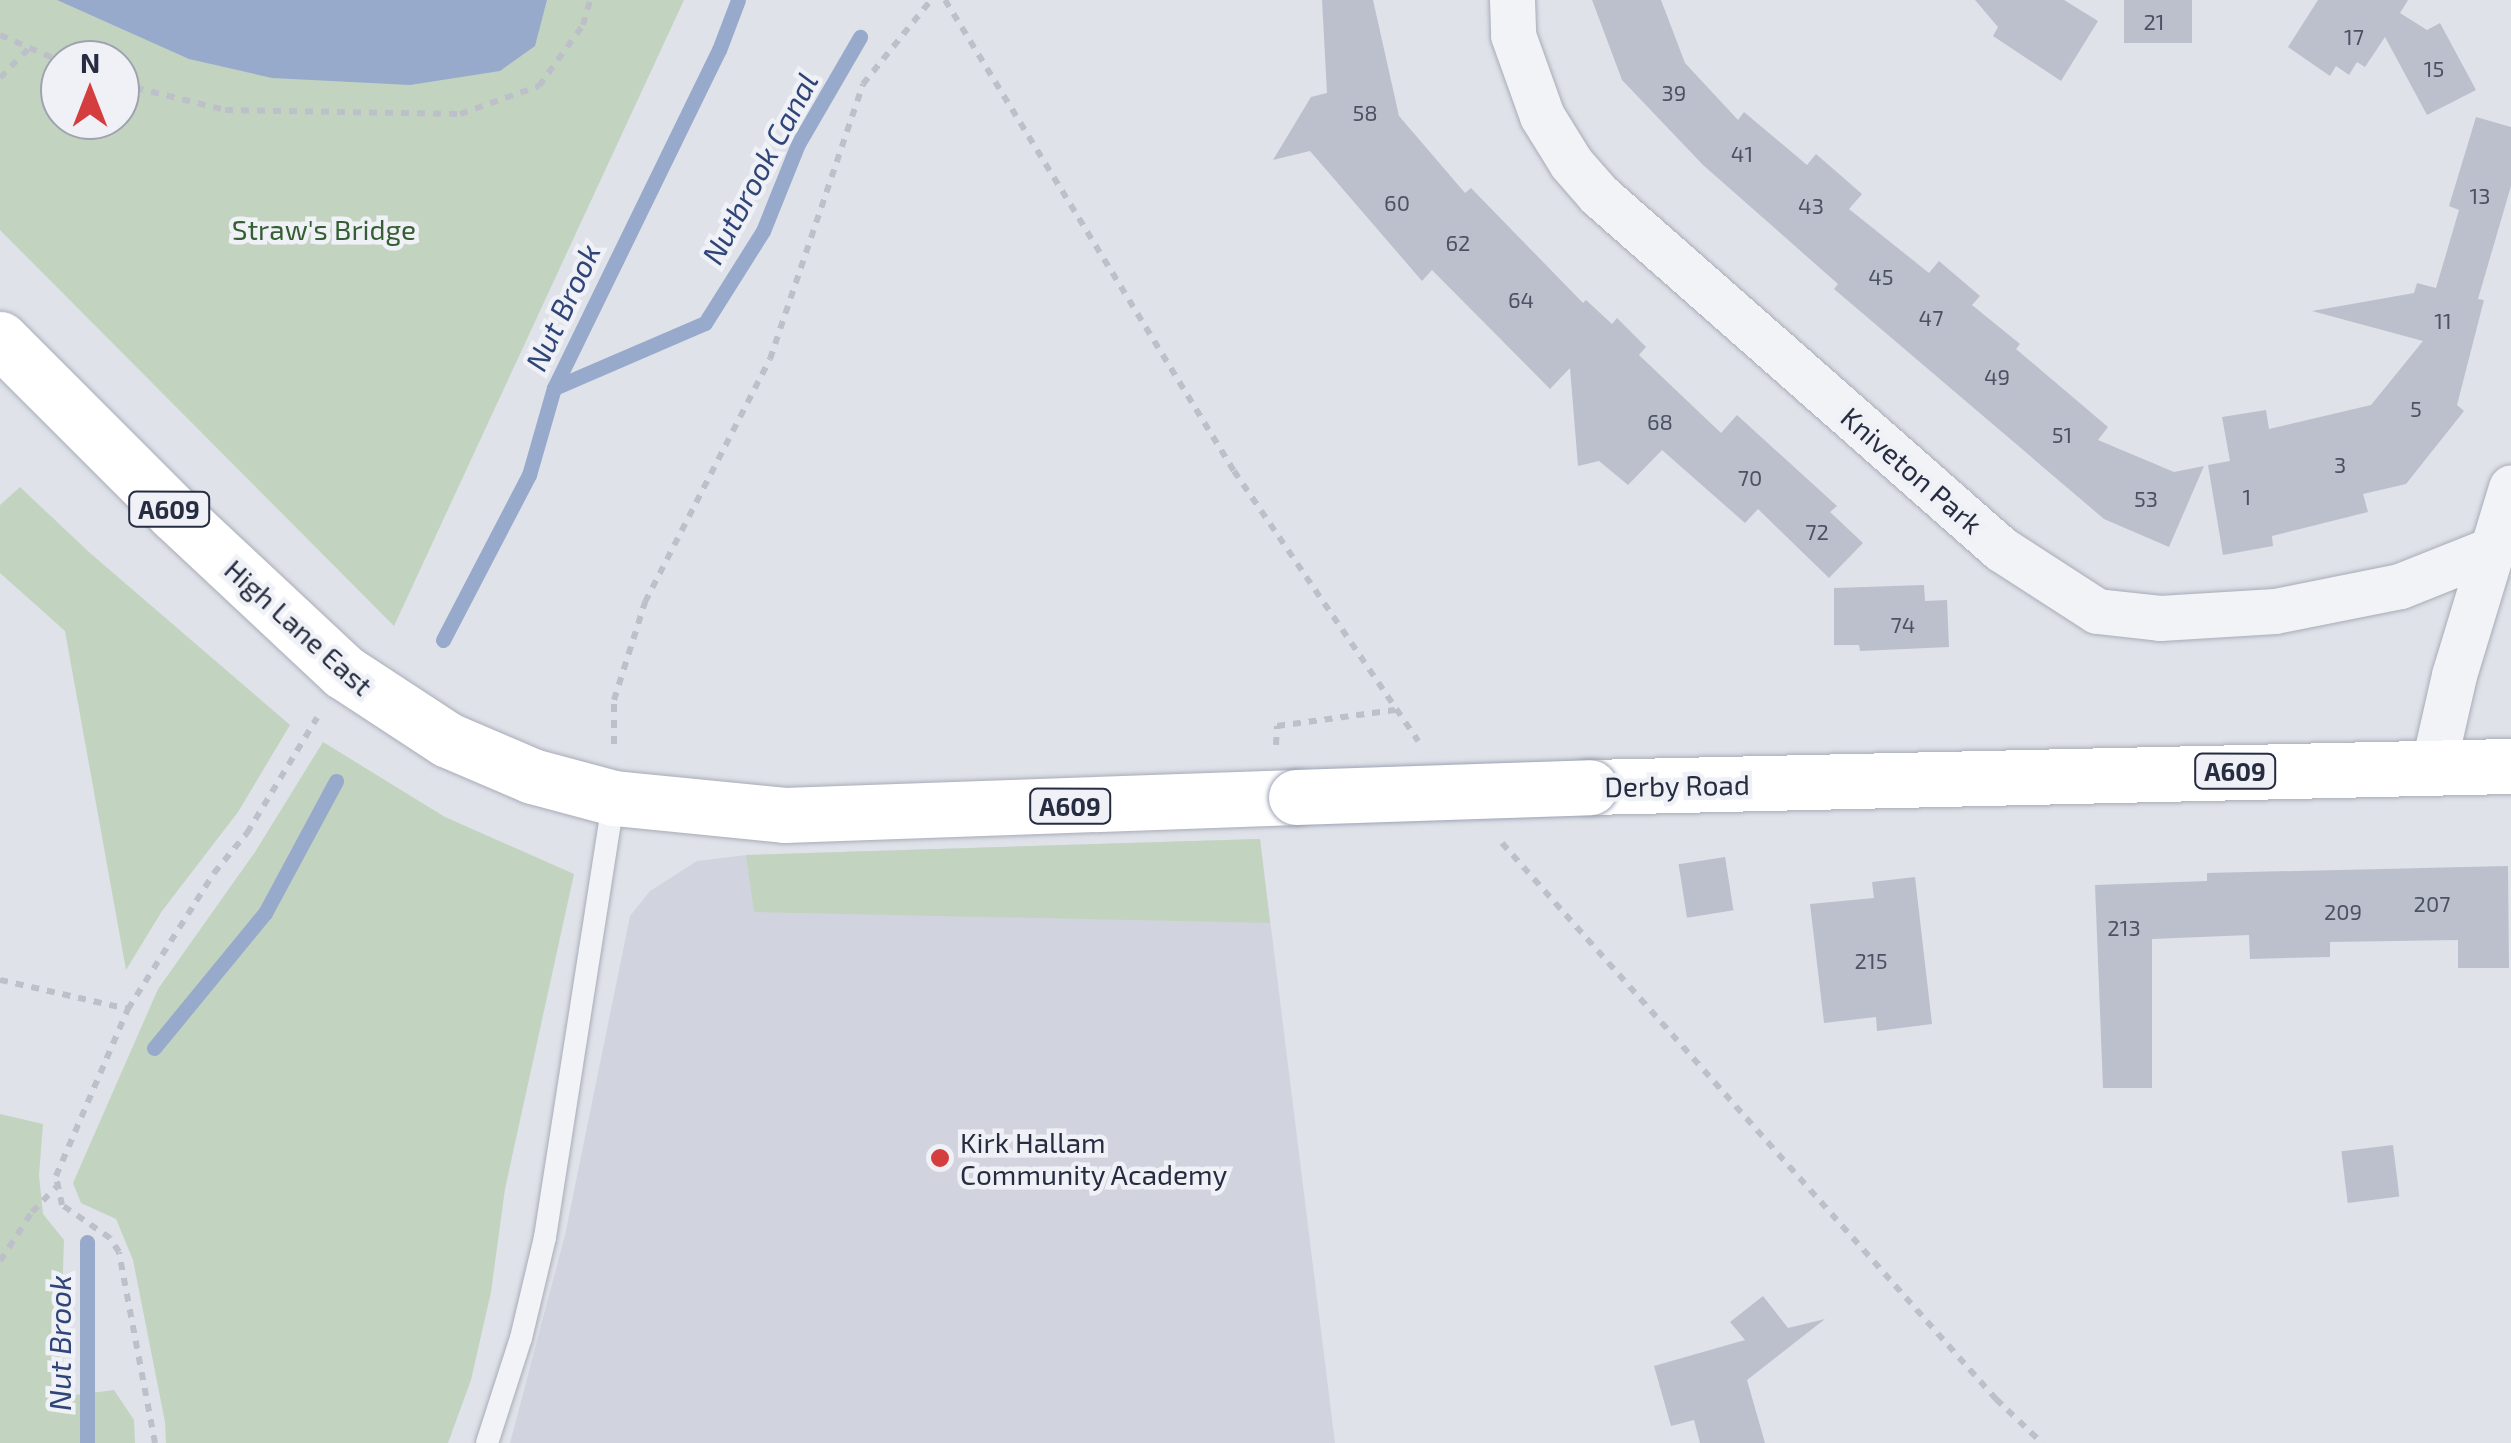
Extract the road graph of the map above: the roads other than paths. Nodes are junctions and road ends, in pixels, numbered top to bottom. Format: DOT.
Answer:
graph roads {
  1 [pos="1512,0"];
  2 [pos="0,339"];
  3 [pos="2511,486"];
  4 [pos="2490,550"];
  5 [pos="2511,766"];
  6 [pos="2432,767"];
  7 [pos="614,798"];
  8 [pos="844,814"];
  9 [pos="487,1443"];
  1 -- 4 [label="street, Kniveton Park"];
  2 -- 7 [label="main road, High Lane East / A609"];
  3 -- 4 [label="street"];
  4 -- 6 [label="street"];
  5 -- 6 [label="main road, Derby Road / A609"];
  6 -- 8 [label="main road, Derby Road / A609, bridge"];
  7 -- 8 [label="main road, High Lane East / A609"];
  7 -- 9 [label="lane"];
}
